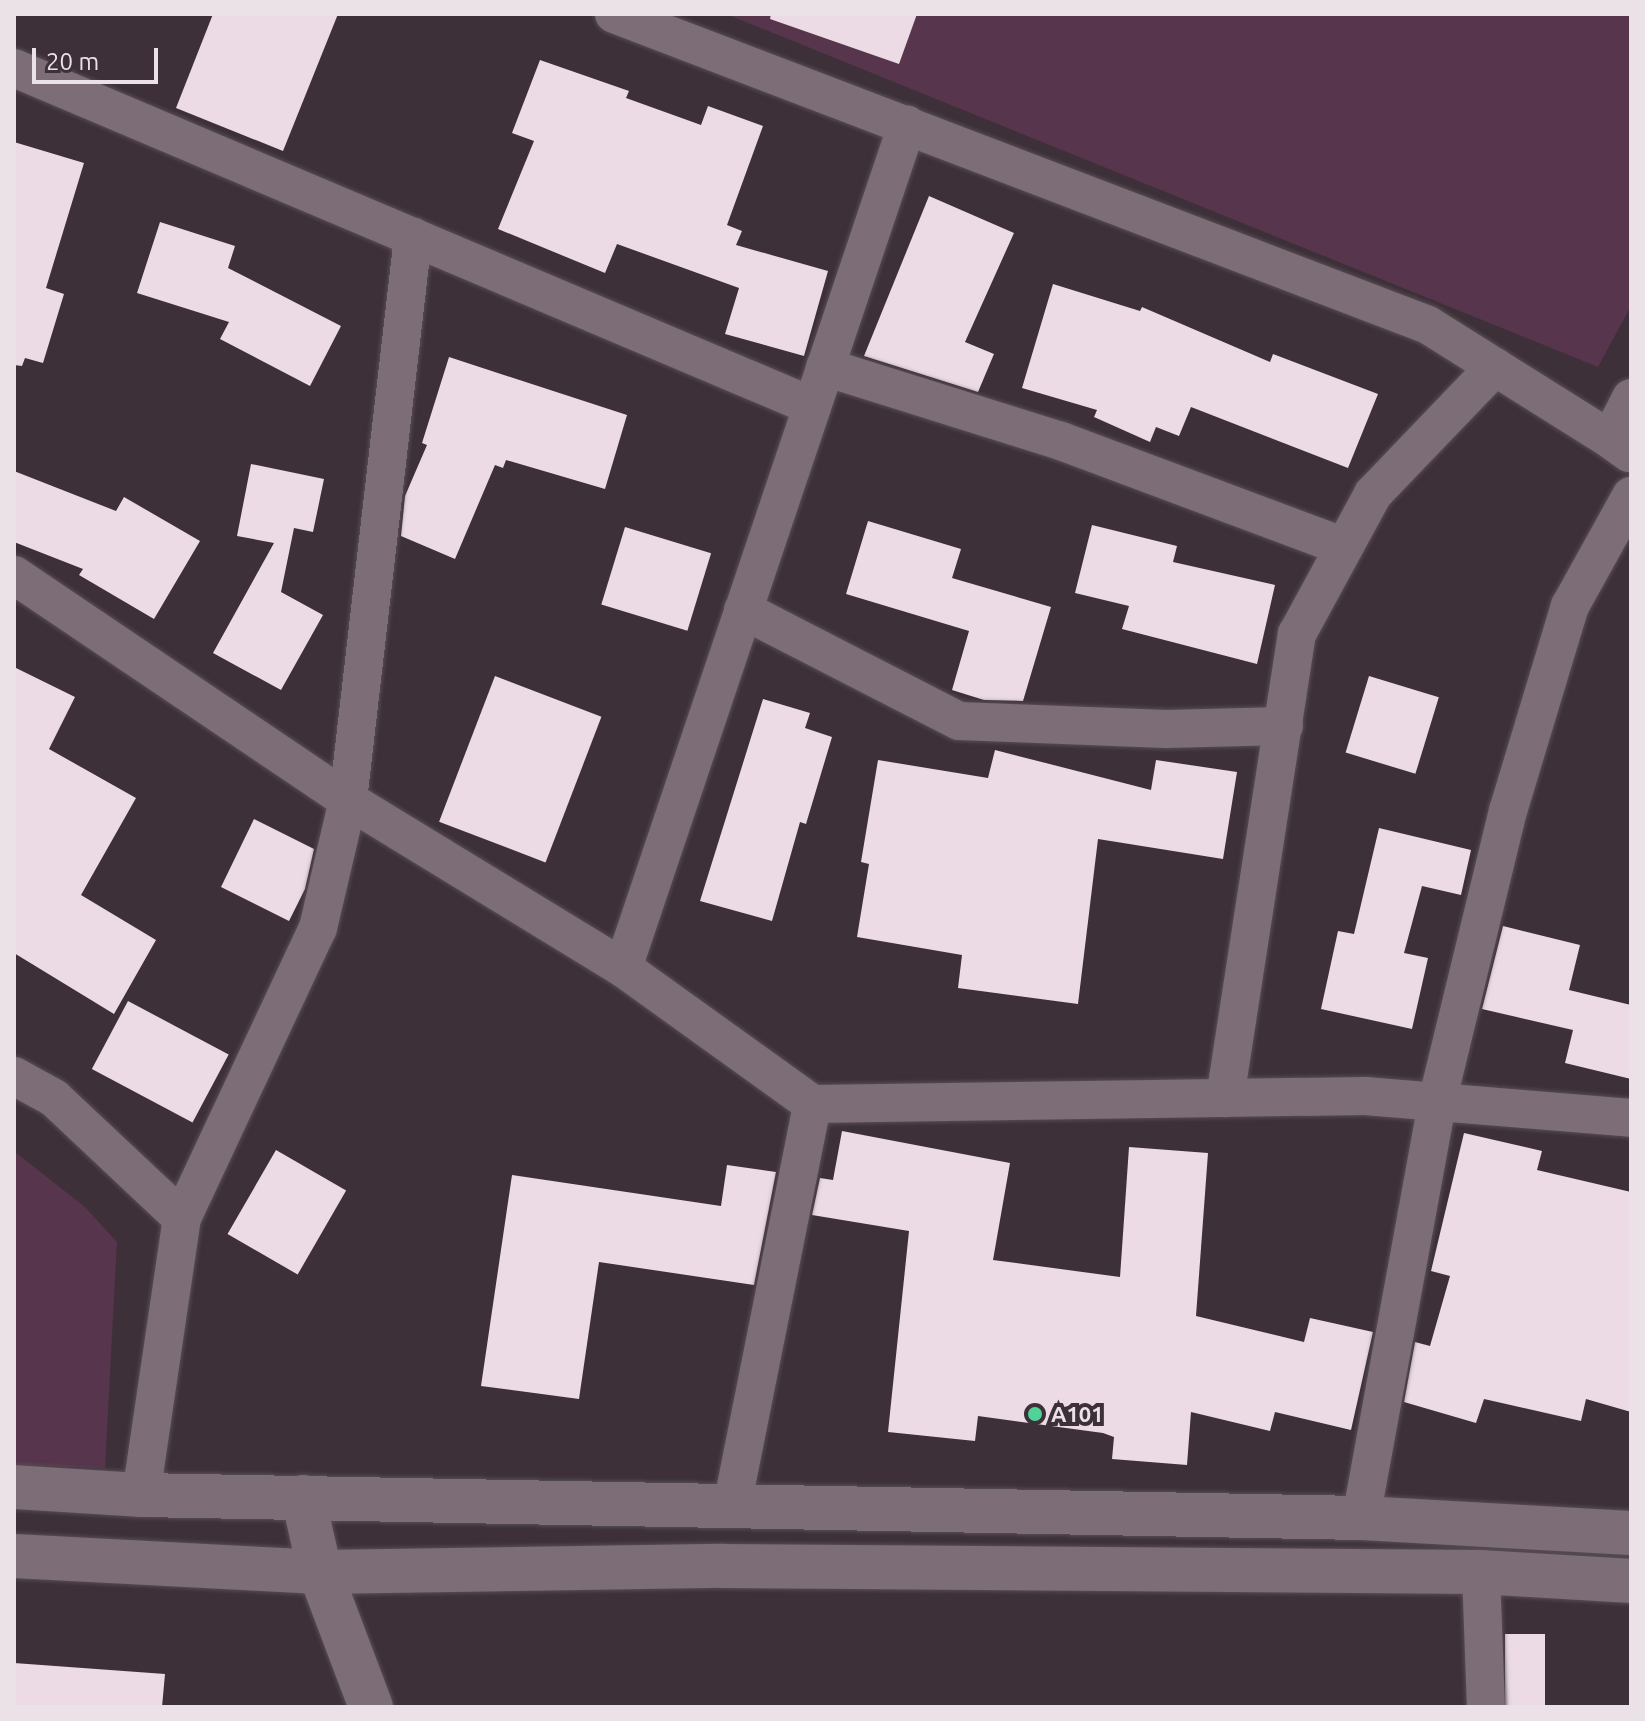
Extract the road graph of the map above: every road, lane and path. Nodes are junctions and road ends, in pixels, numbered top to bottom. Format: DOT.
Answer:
graph roads {
  1 [pos="614,14"];
  2 [pos="14,68"];
  3 [pos="907,125"];
  4 [pos="413,237"];
  5 [pos="825,367"];
  6 [pos="1495,367"];
  7 [pos="1631,398"];
  8 [pos="812,406"];
  9 [pos="1620,447"];
  10 [pos="1631,496"];
  11 [pos="1344,547"];
  12 [pos="14,575"];
  13 [pos="743,610"];
  14 [pos="1284,726"];
  15 [pos="348,800"];
  16 [pos="623,968"];
  17 [pos="14,1076"];
  18 [pos="1225,1098"];
  19 [pos="1437,1102"];
  20 [pos="812,1104"];
  21 [pos="1631,1118"];
  22 [pos="182,1218"];
  23 [pos="14,1487"];
  24 [pos="141,1495"];
  25 [pos="303,1497"];
  26 [pos="732,1506"];
  27 [pos="1361,1518"];
  28 [pos="1631,1533"];
  29 [pos="14,1556"];
  30 [pos="320,1572"];
  31 [pos="1481,1572"];
  32 [pos="1631,1581"];
  33 [pos="371,1707"];
  34 [pos="1486,1707"];
  1 -- 3 [label="street"];
  2 -- 4 [label="street"];
  3 -- 5 [label="street"];
  3 -- 6 [label="street"];
  4 -- 8 [label="street"];
  4 -- 15 [label="street"];
  5 -- 8 [label="street"];
  5 -- 11 [label="street"];
  6 -- 9 [label="street"];
  6 -- 11 [label="street"];
  7 -- 9 [label="street"];
  8 -- 13 [label="street"];
  10 -- 19 [label="street"];
  11 -- 14 [label="street"];
  12 -- 15 [label="street"];
  13 -- 14 [label="street"];
  13 -- 16 [label="street"];
  14 -- 18 [label="street"];
  15 -- 16 [label="street"];
  15 -- 22 [label="street"];
  16 -- 20 [label="street"];
  17 -- 22 [label="street"];
  18 -- 19 [label="street"];
  18 -- 20 [label="street"];
  19 -- 21 [label="street"];
  19 -- 27 [label="street"];
  20 -- 26 [label="street"];
  22 -- 24 [label="street"];
  23 -- 24 [label="main road"];
  24 -- 25 [label="main road"];
  25 -- 26 [label="main road"];
  25 -- 30 [label="main road"];
  26 -- 27 [label="main road"];
  27 -- 28 [label="main road"];
  29 -- 30 [label="main road"];
  30 -- 31 [label="main road"];
  30 -- 33 [label="main road"];
  31 -- 32 [label="main road"];
  31 -- 34 [label="street"];
}
